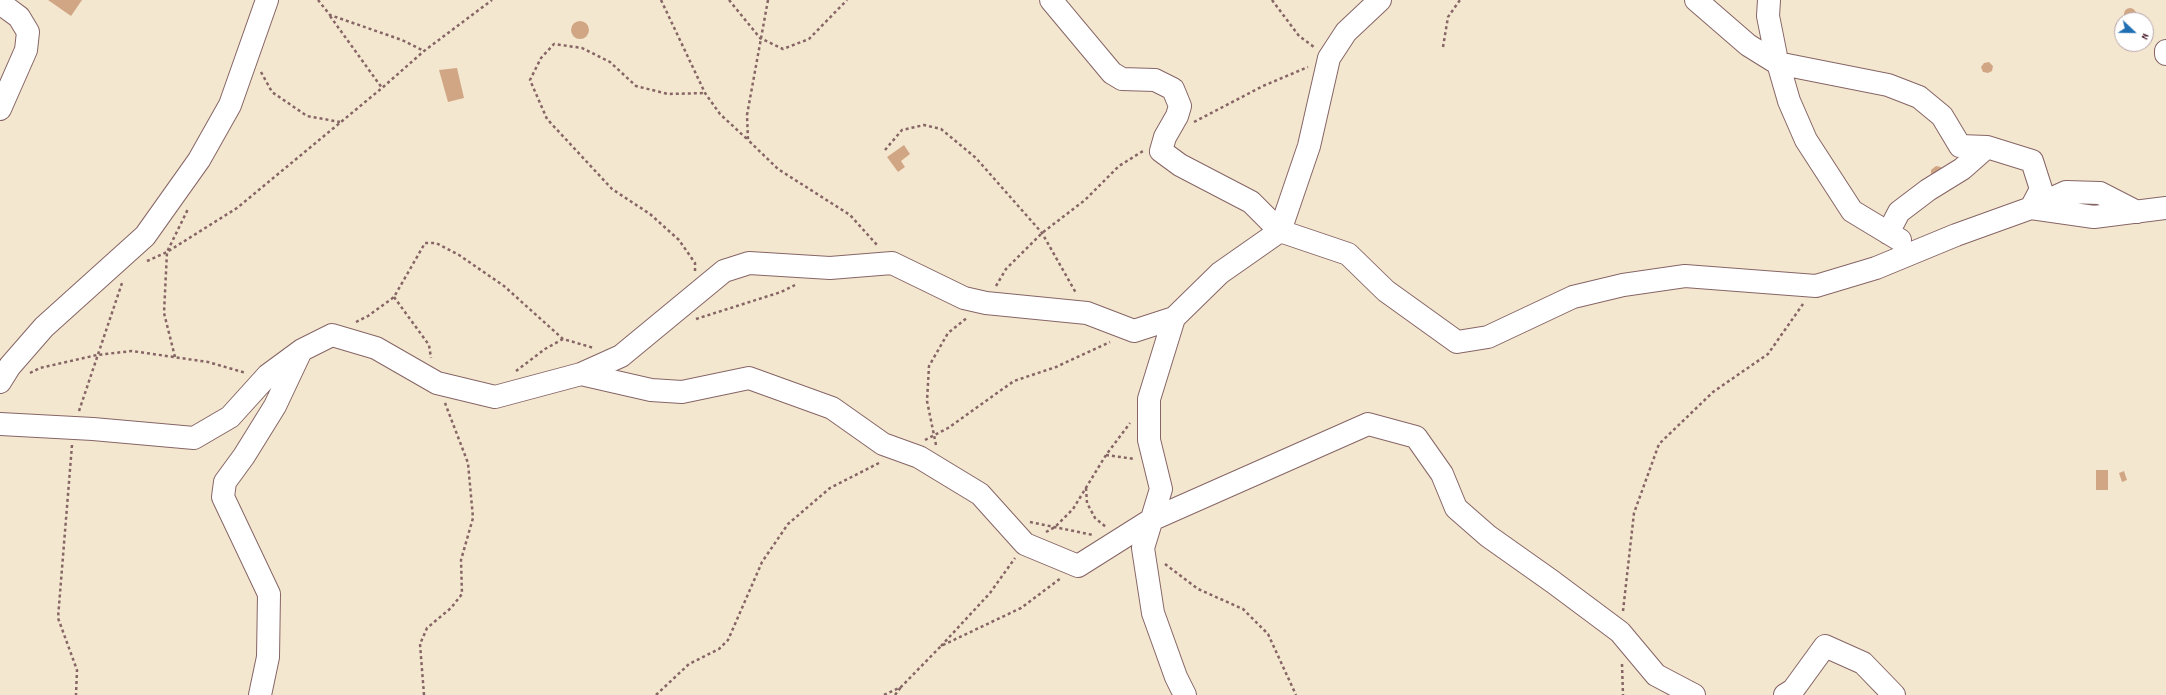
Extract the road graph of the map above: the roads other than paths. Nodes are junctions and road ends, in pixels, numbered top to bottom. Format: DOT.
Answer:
graph roads {
  1 [pos="267,0"];
  2 [pos="1051,0"];
  3 [pos="1380,0"];
  4 [pos="1696,0"];
  5 [pos="1706,0"];
  6 [pos="1769,0"];
  7 [pos="0,3"];
  8 [pos="1718,19"];
  9 [pos="1778,63"];
  10 [pos="0,109"];
  11 [pos="1987,147"];
  12 [pos="2031,208"];
  13 [pos="2166,208"];
  14 [pos="1280,231"];
  15 [pos="1888,233"];
  16 [pos="1917,251"];
  17 [pos="1174,318"];
  18 [pos="302,350"];
  19 [pos="581,374"];
  20 [pos="0,382"];
  21 [pos="0,424"];
  22 [pos="1143,525"];
  23 [pos="260,695"];
  24 [pos="1185,695"];
  25 [pos="1694,695"];
  26 [pos="1785,695"];
  27 [pos="1894,695"];
  1 -- 20 [label="street"];
  2 -- 14 [label="street"];
  3 -- 14 [label="street"];
  4 -- 8 [label="street"];
  5 -- 8 [label="street"];
  6 -- 9 [label="street"];
  7 -- 10 [label="street"];
  8 -- 9 [label="street"];
  9 -- 11 [label="street"];
  9 -- 15 [label="street"];
  11 -- 12 [label="street"];
  11 -- 15 [label="street"];
  12 -- 13 [label="street"];
  12 -- 16 [label="street"];
  14 -- 16 [label="street"];
  14 -- 17 [label="street"];
  15 -- 16 [label="street"];
  17 -- 19 [label="street"];
  17 -- 22 [label="street"];
  18 -- 19 [label="street"];
  18 -- 21 [label="street"];
  18 -- 23 [label="street"];
  19 -- 22 [label="street"];
  22 -- 24 [label="street"];
  22 -- 25 [label="street"];
  26 -- 27 [label="street"];
}
